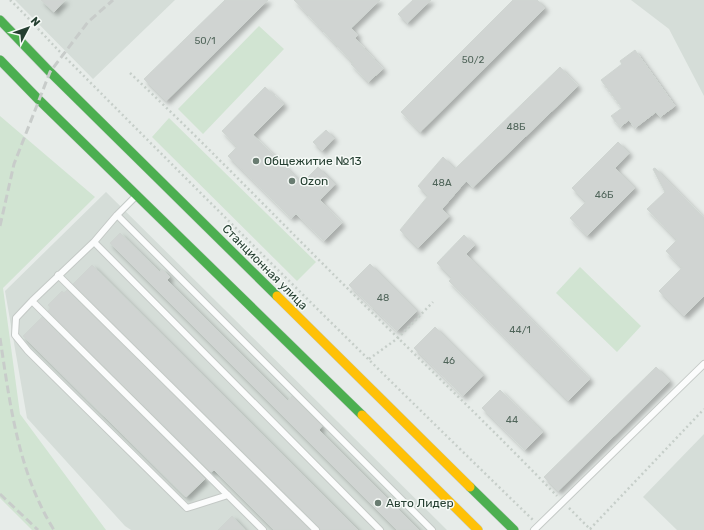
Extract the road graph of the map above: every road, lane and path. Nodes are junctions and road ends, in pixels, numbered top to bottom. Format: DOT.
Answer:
graph roads {
  1 [pos="10,0"];
  2 [pos="0,20"];
  3 [pos="0,60"];
  4 [pos="130,73"];
  5 [pos="136,196"];
  6 [pos="117,215"];
  7 [pos="94,242"];
  8 [pos="58,276"];
  9 [pos="32,300"];
  10 [pos="433,302"];
  11 [pos="398,338"];
  12 [pos="369,359"];
  13 [pos="704,364"];
  14 [pos="704,408"];
  15 [pos="228,495"];
  16 [pos="562,502"];
  17 [pos="536,528"];
  18 [pos="263,530"];
  19 [pos="316,530"];
  20 [pos="380,530"];
  21 [pos="432,530"];
  22 [pos="478,530"];
  23 [pos="514,530"];
  24 [pos="590,530"];
  1 -- 12 [label="path"];
  2 -- 23 [label="main road, Станционная улица"];
  3 -- 5 [label="main road"];
  4 -- 11 [label="path"];
  5 -- 6 [label="lane"];
  5 -- 22 [label="main road"];
  6 -- 7 [label="lane"];
  6 -- 21 [label="lane"];
  7 -- 8 [label="lane"];
  7 -- 20 [label="lane"];
  8 -- 9 [label="lane"];
  8 -- 19 [label="lane"];
  9 -- 15 [label="lane"];
  9 -- 15 [label="lane"];
  10 -- 11 [label="path"];
  11 -- 12 [label="path"];
  11 -- 16 [label="path"];
  12 -- 17 [label="path"];
  13 -- 16 [label="lane"];
  14 -- 24 [label="path"];
  15 -- 18 [label="lane"];
  16 -- 17 [label="lane"];
  16 -- 24 [label="path"];
}
